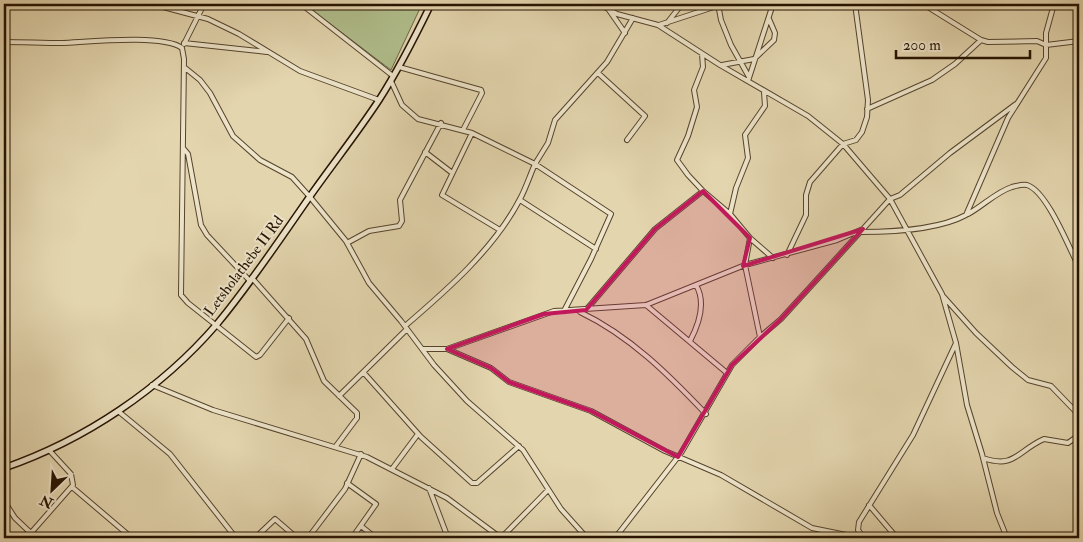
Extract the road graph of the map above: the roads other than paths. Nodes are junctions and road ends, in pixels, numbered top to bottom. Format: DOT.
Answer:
graph roads {
  1 [pos="152,4"];
  2 [pos="204,4"];
  3 [pos="301,4"];
  4 [pos="431,4"];
  5 [pos="599,4"];
  6 [pos="682,4"];
  7 [pos="720,4"];
  8 [pos="773,4"];
  9 [pos="856,4"];
  10 [pos="923,4"];
  11 [pos="1054,4"];
  12 [pos="608,10"];
  13 [pos="199,16"];
  14 [pos="633,18"];
  15 [pos="769,19"];
  16 [pos="667,23"];
  17 [pos="658,26"];
  18 [pos="625,32"];
  19 [pos="981,40"];
  20 [pos="1079,41"];
  21 [pos="4,42"];
  22 [pos="184,43"];
  23 [pos="1046,45"];
  24 [pos="182,48"];
  25 [pos="269,52"];
  26 [pos="702,54"];
  27 [pos="754,59"];
  28 [pos="740,63"];
  29 [pos="720,65"];
  30 [pos="184,67"];
  31 [pos="398,67"];
  32 [pos="598,73"];
  33 [pos="392,78"];
  34 [pos="749,79"];
  35 [pos="764,91"];
  36 [pos="379,100"];
  37 [pos="1016,104"];
  38 [pos="867,110"];
  39 [pos="441,123"];
  40 [pos="463,130"];
  41 [pos="472,133"];
  42 [pos="627,140"];
  43 [pos="843,144"];
  44 [pos="183,148"];
  45 [pos="424,152"];
  46 [pos="535,164"];
  47 [pos="451,172"];
  48 [pos="703,191"];
  49 [pos="310,197"];
  50 [pos="890,199"];
  51 [pos="520,200"];
  52 [pos="730,214"];
  53 [pos="966,215"];
  54 [pos="500,230"];
  55 [pos="905,230"];
  56 [pos="862,231"];
  57 [pos="750,238"];
  58 [pos="347,243"];
  59 [pos="596,249"];
  60 [pos="786,255"];
  61 [pos="773,258"];
  62 [pos="745,265"];
  63 [pos="1079,267"];
  64 [pos="251,280"];
  65 [pos="696,285"];
  66 [pos="942,294"];
  67 [pos="646,306"];
  68 [pos="586,310"];
  69 [pos="564,311"];
  70 [pos="578,311"];
  71 [pos="288,318"];
  72 [pos="216,324"];
  73 [pos="406,328"];
  74 [pos="760,337"];
  75 [pos="690,341"];
  76 [pos="956,343"];
  77 [pos="423,349"];
  78 [pos="447,349"];
  79 [pos="364,373"];
  80 [pos="727,374"];
  81 [pos="152,385"];
  82 [pos="339,396"];
  83 [pos="118,411"];
  84 [pos="706,414"];
  85 [pos="1079,415"];
  86 [pos="418,434"];
  87 [pos="1079,435"];
  88 [pos="336,446"];
  89 [pos="519,446"];
  90 [pos="49,450"];
  91 [pos="361,454"];
  92 [pos="678,457"];
  93 [pos="983,458"];
  94 [pos="4,468"];
  95 [pos="392,469"];
  96 [pos="347,483"];
  97 [pos="72,487"];
  98 [pos="429,488"];
  99 [pos="548,490"];
  100 [pos="4,501"];
  101 [pos="869,505"];
  102 [pos="361,526"];
  103 [pos="30,534"];
  104 [pos="36,538"];
  105 [pos="132,538"];
  106 [pos="236,538"];
  107 [pos="255,538"];
  108 [pos="297,538"];
  109 [pos="308,538"];
  110 [pos="352,538"];
  111 [pos="376,538"];
  112 [pos="448,538"];
  113 [pos="501,538"];
  114 [pos="587,538"];
  115 [pos="615,538"];
  116 [pos="862,538"];
  117 [pos="897,538"];
  118 [pos="1007,538"];
  1 -- 13 [label="street"];
  2 -- 13 [label="street"];
  3 -- 33 [label="street"];
  4 -- 31 [label="street, Letsholathebe II Rd"];
  5 -- 12 [label="street"];
  6 -- 16 [label="street"];
  7 -- 16 [label="street"];
  7 -- 28 [label="street"];
  8 -- 15 [label="street"];
  9 -- 38 [label="street"];
  10 -- 19 [label="street"];
  11 -- 23 [label="street"];
  12 -- 14 [label="street"];
  12 -- 18 [label="street"];
  13 -- 22 [label="street"];
  13 -- 25 [label="street"];
  14 -- 17 [label="street"];
  14 -- 18 [label="street"];
  15 -- 27 [label="street"];
  15 -- 27 [label="street"];
  16 -- 17 [label="street"];
  17 -- 26 [label="street"];
  18 -- 32 [label="street"];
  19 -- 23 [label="street"];
  19 -- 38 [label="street"];
  20 -- 23 [label="street"];
  21 -- 24 [label="street"];
  22 -- 24 [label="street"];
  22 -- 25 [label="street"];
  23 -- 37 [label="street"];
  24 -- 30 [label="street"];
  25 -- 36 [label="street"];
  26 -- 29 [label="street"];
  26 -- 48 [label="street"];
  27 -- 28 [label="street"];
  27 -- 34 [label="street"];
  28 -- 29 [label="street"];
  28 -- 34 [label="street"];
  29 -- 34 [label="street"];
  30 -- 44 [label="street"];
  30 -- 49 [label="street"];
  31 -- 33 [label="street, Letsholathebe II Rd"];
  31 -- 40 [label="street"];
  32 -- 42 [label="street"];
  32 -- 46 [label="street"];
  33 -- 36 [label="street, Letsholathebe II Rd"];
  33 -- 39 [label="street"];
  34 -- 35 [label="street"];
  35 -- 43 [label="street"];
  35 -- 52 [label="street"];
  36 -- 49 [label="street, Letsholathebe II Rd"];
  37 -- 50 [label="street"];
  37 -- 53 [label="street"];
  38 -- 43 [label="street"];
  39 -- 40 [label="street"];
  39 -- 45 [label="street"];
  40 -- 41 [label="street"];
  41 -- 46 [label="street"];
  41 -- 47 [label="street"];
  43 -- 50 [label="street"];
  43 -- 60 [label="street"];
  44 -- 64 [label="street"];
  44 -- 72 [label="street"];
  45 -- 47 [label="street"];
  45 -- 58 [label="street"];
  46 -- 51 [label="street"];
  46 -- 59 [label="street"];
  47 -- 54 [label="street"];
  48 -- 52 [label="street"];
  48 -- 68 [label="street"];
  49 -- 58 [label="street"];
  49 -- 64 [label="street, Letsholathebe II Rd"];
  50 -- 55 [label="street"];
  50 -- 56 [label="street"];
  51 -- 54 [label="street"];
  51 -- 59 [label="street"];
  52 -- 57 [label="street"];
  53 -- 55 [label="street"];
  53 -- 63 [label="street"];
  54 -- 73 [label="street"];
  55 -- 56 [label="street"];
  55 -- 66 [label="street"];
  56 -- 60 [label="street"];
  56 -- 74 [label="street"];
  57 -- 61 [label="street"];
  57 -- 62 [label="street"];
  58 -- 73 [label="street"];
  59 -- 69 [label="street"];
  60 -- 61 [label="street"];
  61 -- 62 [label="street"];
  62 -- 65 [label="street"];
  62 -- 74 [label="street"];
  64 -- 71 [label="street"];
  64 -- 72 [label="street, Letsholathebe II Rd"];
  65 -- 67 [label="street"];
  65 -- 75 [label="street"];
  66 -- 76 [label="street"];
  66 -- 85 [label="street"];
  67 -- 68 [label="street"];
  67 -- 75 [label="street"];
  68 -- 70 [label="street"];
  69 -- 70 [label="street"];
  69 -- 78 [label="street"];
  70 -- 84 [label="street"];
  71 -- 72 [label="street"];
  71 -- 82 [label="street"];
  72 -- 81 [label="street, Letsholathebe II Rd"];
  73 -- 77 [label="street"];
  73 -- 79 [label="street"];
  74 -- 80 [label="street"];
  75 -- 80 [label="street"];
  76 -- 93 [label="street"];
  76 -- 101 [label="street"];
  77 -- 78 [label="street"];
  77 -- 89 [label="street"];
  78 -- 92 [label="street"];
  79 -- 82 [label="street"];
  79 -- 86 [label="street"];
  80 -- 84 [label="street"];
  81 -- 83 [label="street, Letsholathebe II Rd"];
  81 -- 88 [label="street"];
  82 -- 88 [label="street"];
  83 -- 90 [label="street, Letsholathebe II Rd"];
  83 -- 106 [label="street"];
  84 -- 92 [label="street"];
  86 -- 89 [label="street"];
  86 -- 95 [label="street"];
  87 -- 93 [label="street"];
  88 -- 91 [label="street"];
  89 -- 99 [label="street"];
  90 -- 94 [label="street, Letsholathebe II Rd"];
  90 -- 97 [label="street"];
  91 -- 95 [label="street"];
  91 -- 96 [label="street"];
  92 -- 115 [label="street"];
  92 -- 116 [label="street"];
  93 -- 118 [label="street"];
  95 -- 98 [label="street"];
  96 -- 102 [label="street"];
  96 -- 109 [label="street"];
  97 -- 103 [label="street"];
  97 -- 105 [label="street"];
  98 -- 112 [label="street"];
  98 -- 113 [label="street"];
  99 -- 113 [label="street"];
  99 -- 114 [label="street"];
  100 -- 103 [label="street"];
  101 -- 116 [label="street"];
  101 -- 117 [label="street"];
  102 -- 110 [label="street"];
  102 -- 111 [label="street"];
  103 -- 104 [label="street"];
  107 -- 108 [label="street"];
}
